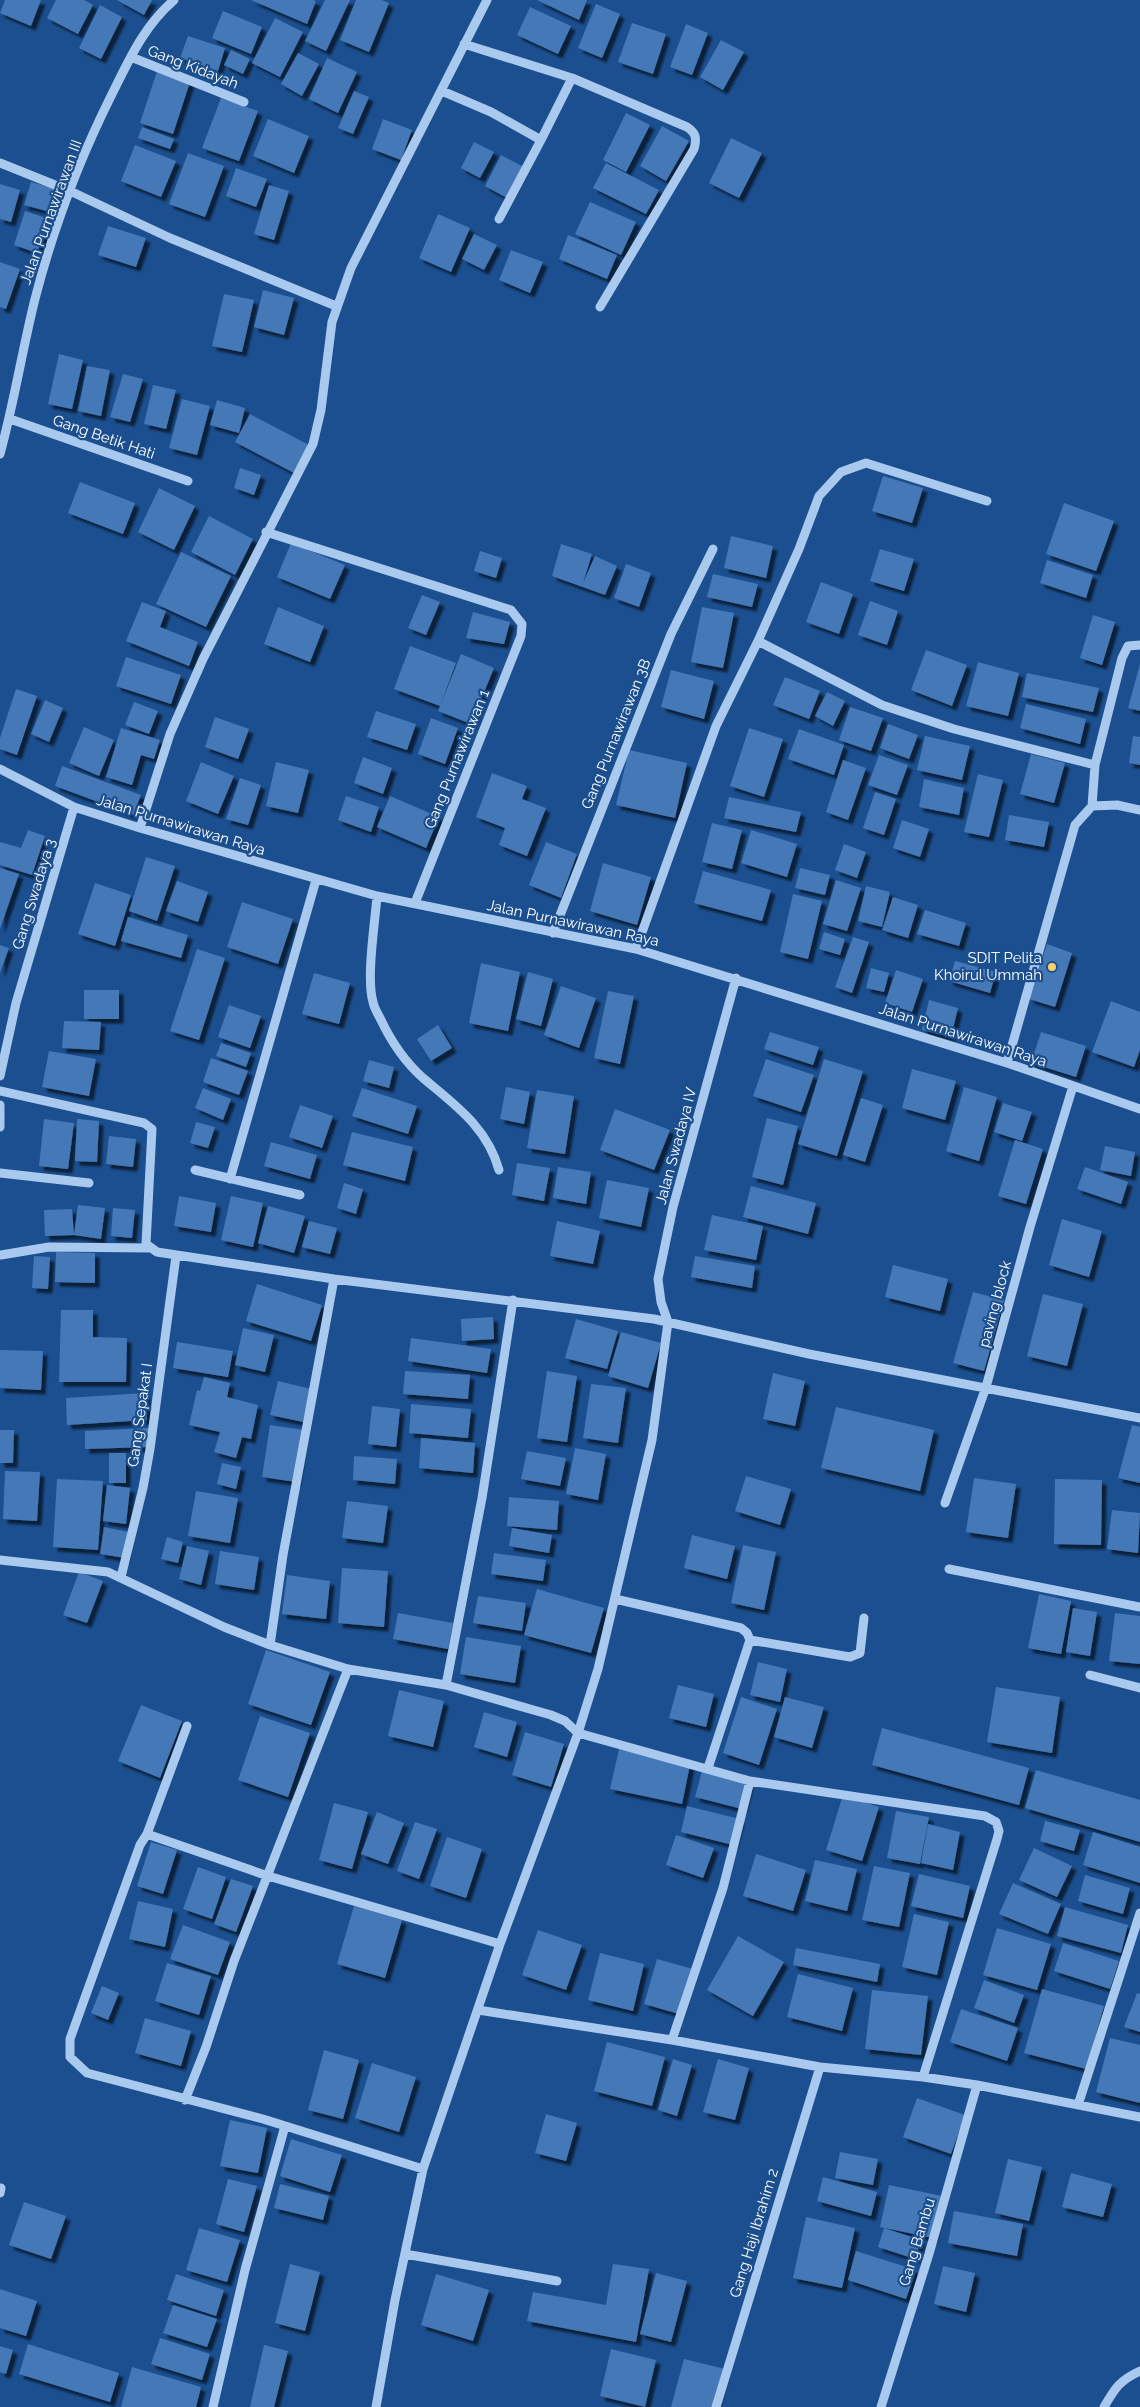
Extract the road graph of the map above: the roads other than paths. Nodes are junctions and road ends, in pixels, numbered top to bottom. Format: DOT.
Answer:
graph roads {
  1 [pos="174,0"];
  2 [pos="487,0"];
  3 [pos="464,44"];
  4 [pos="131,57"];
  5 [pos="572,78"];
  6 [pos="442,91"];
  7 [pos="244,102"];
  8 [pos="541,140"];
  9 [pos="0,163"];
  10 [pos="70,191"];
  11 [pos="499,219"];
  12 [pos="336,306"];
  13 [pos="600,307"];
  14 [pos="10,419"];
  15 [pos="0,454"];
  16 [pos="188,481"];
  17 [pos="987,501"];
  18 [pos="266,532"];
  19 [pos="714,549"];
  20 [pos="758,641"];
  21 [pos="1140,646"];
  22 [pos="1095,765"];
  23 [pos="0,769"];
  24 [pos="74,806"];
  25 [pos="1092,806"];
  26 [pos="1140,810"];
  27 [pos="140,828"];
  28 [pos="316,880"];
  29 [pos="377,896"];
  30 [pos="415,903"];
  31 [pos="553,933"];
  32 [pos="636,949"];
  33 [pos="736,978"];
  34 [pos="1006,1063"];
  35 [pos="0,1076"];
  36 [pos="1073,1086"];
  37 [pos="0,1091"];
  38 [pos="0,1106"];
  39 [pos="1140,1109"];
  40 [pos="0,1127"];
  41 [pos="195,1170"];
  42 [pos="499,1170"];
  43 [pos="0,1172"];
  44 [pos="230,1179"];
  45 [pos="88,1183"];
  46 [pos="300,1195"];
  47 [pos="150,1248"];
  48 [pos="1,1255"];
  49 [pos="176,1256"];
  50 [pos="334,1279"];
  51 [pos="513,1300"];
  52 [pos="668,1322"];
  53 [pos="986,1388"];
  54 [pos="1140,1418"];
  55 [pos="945,1503"];
  56 [pos="0,1560"];
  57 [pos="949,1569"];
  58 [pos="122,1576"];
  59 [pos="615,1599"];
  60 [pos="1140,1607"];
  61 [pos="864,1618"];
  62 [pos="750,1640"];
  63 [pos="270,1644"];
  64 [pos="348,1668"];
  65 [pos="1090,1675"];
  66 [pos="446,1685"];
  67 [pos="1140,1688"];
  68 [pos="187,1726"];
  69 [pos="578,1732"];
  70 [pos="708,1768"];
  71 [pos="750,1781"];
  72 [pos="146,1834"];
  73 [pos="268,1876"];
  74 [pos="1140,1913"];
  75 [pos="500,1944"];
  76 [pos="478,2010"];
  77 [pos="672,2040"];
  78 [pos="820,2067"];
  79 [pos="923,2077"];
  80 [pos="977,2085"];
  81 [pos="185,2100"];
  82 [pos="1078,2105"];
  83 [pos="1140,2117"];
  84 [pos="285,2126"];
  85 [pos="423,2169"];
  86 [pos="405,2254"];
  87 [pos="557,2281"];
  88 [pos="1140,2370"];
  89 [pos="214,2407"];
  90 [pos="376,2407"];
  91 [pos="716,2407"];
  92 [pos="881,2407"];
  93 [pos="1104,2407"];
  1 -- 4 [label="street, Jalan Purnawirawan III"];
  2 -- 3 [label="street"];
  3 -- 5 [label="street"];
  3 -- 6 [label="street"];
  4 -- 7 [label="street, Gang Kidayah"];
  4 -- 10 [label="street, Jalan Purnawirawan III"];
  5 -- 8 [label="street"];
  5 -- 13 [label="street"];
  6 -- 8 [label="street"];
  6 -- 12 [label="street"];
  8 -- 11 [label="street"];
  9 -- 10 [label="street"];
  10 -- 12 [label="street"];
  10 -- 14 [label="street, Jalan Purnawirawan III"];
  12 -- 18 [label="street"];
  14 -- 15 [label="street, Jalan Purnawirawan III"];
  14 -- 16 [label="street, Gang Betik Hati"];
  17 -- 20 [label="street"];
  18 -- 27 [label="street"];
  18 -- 30 [label="street, Gang Purnawirawan 1"];
  19 -- 31 [label="street, Gang Purnawirawan 3B"];
  20 -- 22 [label="street"];
  20 -- 32 [label="street"];
  21 -- 22 [label="street"];
  22 -- 25 [label="street"];
  23 -- 24 [label="street, Jalan Purnawirawan Raya"];
  24 -- 27 [label="street, Jalan Purnawirawan Raya"];
  24 -- 35 [label="street, Gang Swadaya 3"];
  25 -- 26 [label="street"];
  25 -- 34 [label="street"];
  27 -- 28 [label="street, Jalan Purnawirawan Raya"];
  28 -- 29 [label="street, Jalan Purnawirawan Raya"];
  28 -- 44 [label="street"];
  29 -- 30 [label="street, Jalan Purnawirawan Raya"];
  29 -- 42 [label="street"];
  30 -- 31 [label="street, Jalan Purnawirawan Raya"];
  31 -- 32 [label="street, Jalan Purnawirawan Raya"];
  32 -- 33 [label="street, Jalan Purnawirawan Raya"];
  33 -- 34 [label="street, Jalan Purnawirawan Raya"];
  33 -- 52 [label="street, Jalan Swadaya IV"];
  34 -- 36 [label="street, Jalan Purnawirawan Raya"];
  36 -- 39 [label="street, Jalan Purnawirawan Raya"];
  36 -- 53 [label="street, paving block"];
  37 -- 47 [label="street"];
  38 -- 40 [label="street"];
  41 -- 44 [label="street"];
  43 -- 45 [label="street"];
  44 -- 46 [label="street"];
  47 -- 48 [label="street"];
  47 -- 49 [label="street"];
  49 -- 50 [label="street"];
  49 -- 58 [label="street, Gang Sepakat I"];
  50 -- 51 [label="street"];
  50 -- 63 [label="street"];
  51 -- 52 [label="street"];
  51 -- 66 [label="street"];
  52 -- 53 [label="street"];
  52 -- 59 [label="street"];
  53 -- 54 [label="street"];
  53 -- 55 [label="street, paving block"];
  56 -- 58 [label="street"];
  57 -- 60 [label="street"];
  58 -- 63 [label="street"];
  59 -- 62 [label="street"];
  59 -- 69 [label="street"];
  61 -- 62 [label="street"];
  62 -- 70 [label="street"];
  63 -- 64 [label="street"];
  64 -- 66 [label="street"];
  64 -- 73 [label="street"];
  65 -- 67 [label="street"];
  66 -- 69 [label="street"];
  68 -- 72 [label="street"];
  69 -- 70 [label="street"];
  69 -- 75 [label="street"];
  70 -- 71 [label="street"];
  71 -- 77 [label="street"];
  71 -- 79 [label="street"];
  72 -- 73 [label="street"];
  72 -- 81 [label="street"];
  73 -- 75 [label="street"];
  73 -- 81 [label="street"];
  74 -- 82 [label="street"];
  75 -- 76 [label="street"];
  76 -- 77 [label="street"];
  76 -- 85 [label="street"];
  77 -- 78 [label="street"];
  78 -- 79 [label="street"];
  78 -- 91 [label="street, Gang Haji Ibrahim 2"];
  79 -- 80 [label="street"];
  80 -- 82 [label="street"];
  80 -- 92 [label="street, Gang Bambu"];
  81 -- 84 [label="street"];
  82 -- 83 [label="street"];
  84 -- 85 [label="street"];
  84 -- 89 [label="street"];
  85 -- 86 [label="street"];
  86 -- 87 [label="street"];
  86 -- 90 [label="street"];
  88 -- 93 [label="street"];
}
